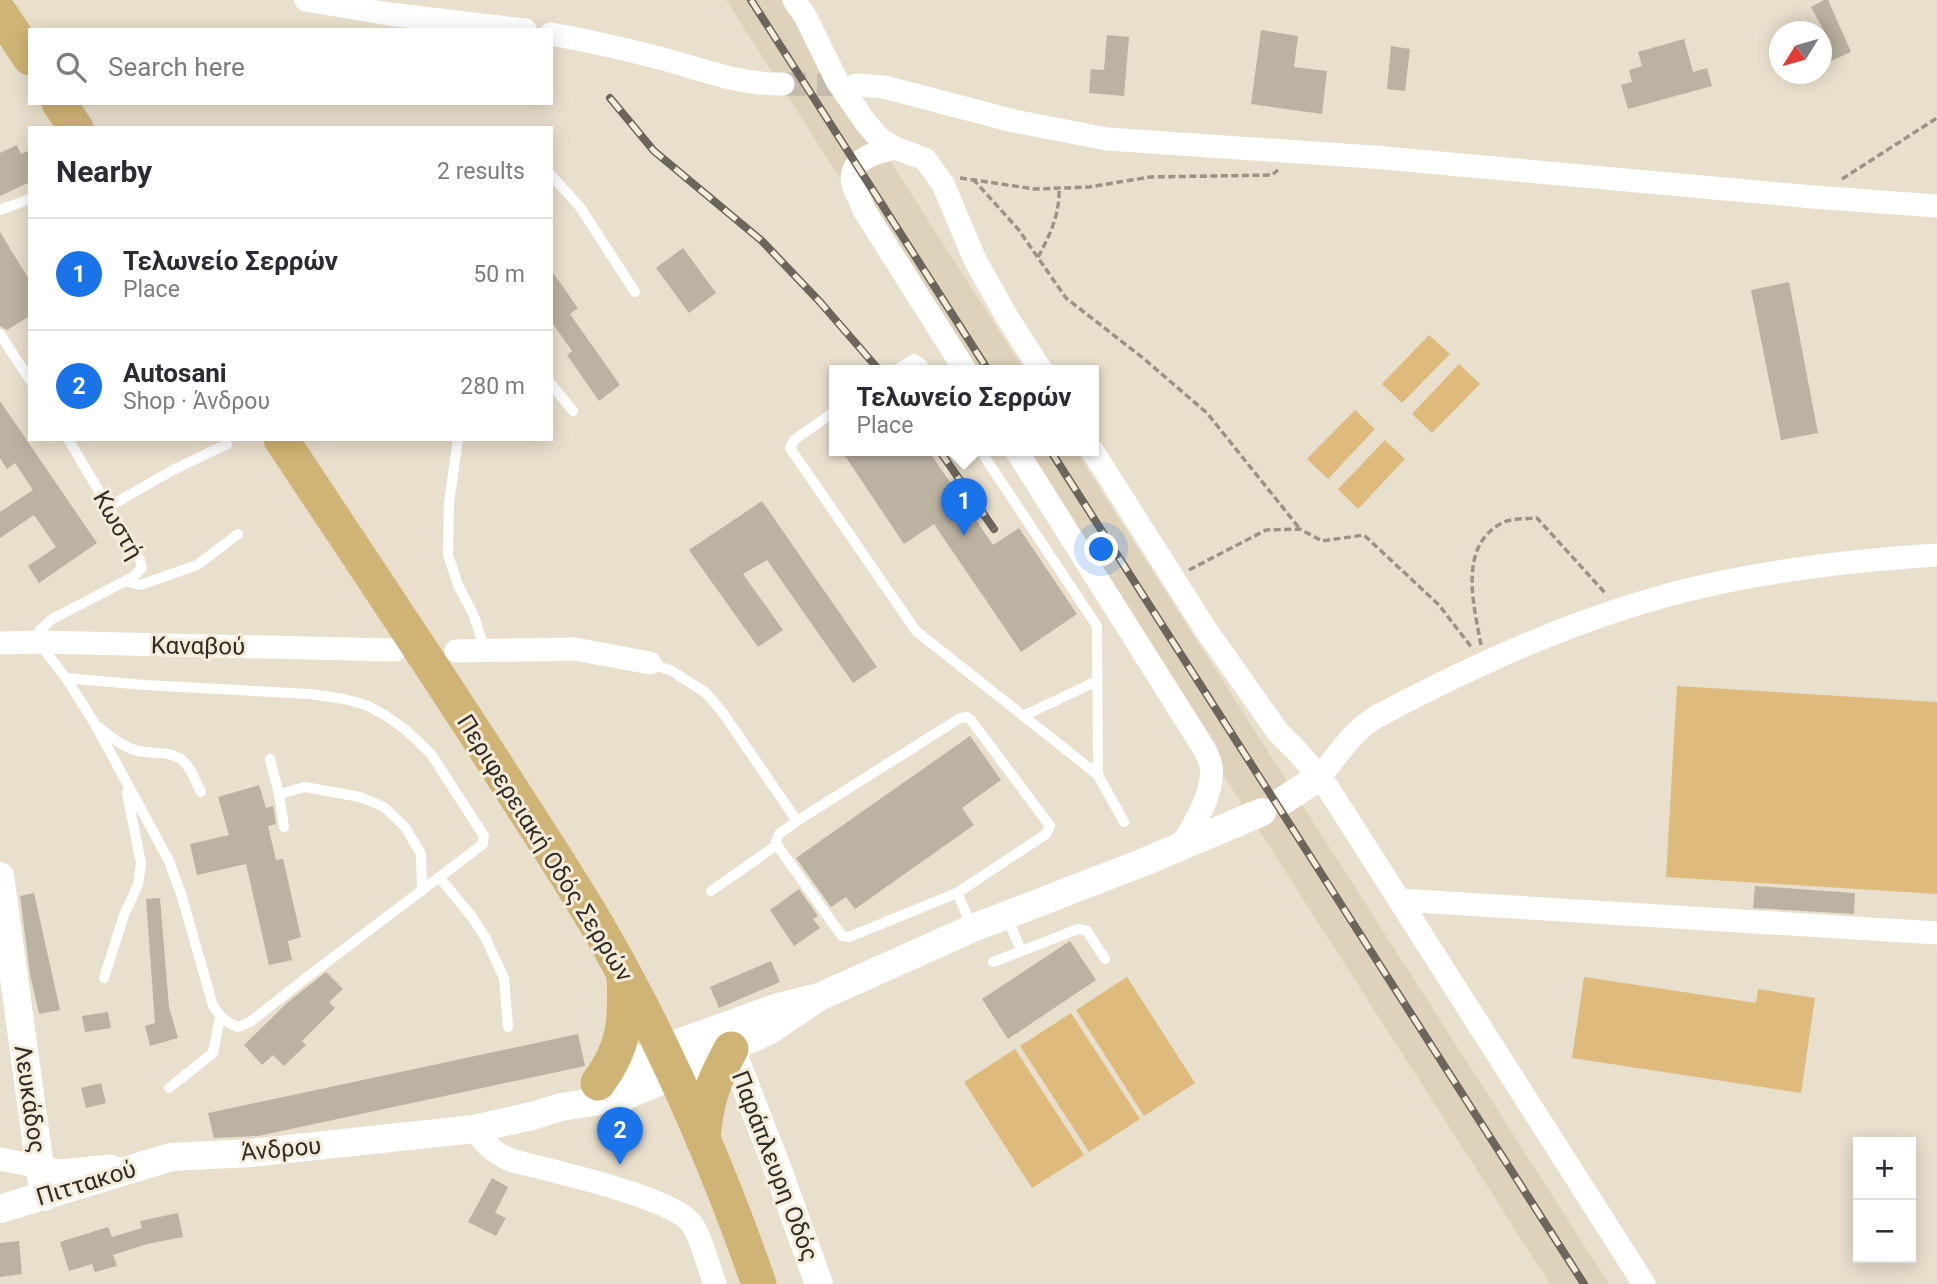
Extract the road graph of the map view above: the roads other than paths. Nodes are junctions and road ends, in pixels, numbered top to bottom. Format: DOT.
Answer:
graph roads {
  1 [pos="306,0"];
  2 [pos="794,0"];
  3 [pos="0,13"];
  4 [pos="508,28"];
  5 [pos="553,34"];
  6 [pos="28,55"];
  7 [pos="783,84"];
  8 [pos="855,85"];
  9 [pos="61,105"];
  10 [pos="75,126"];
  11 [pos="895,148"];
  12 [pos="553,176"];
  13 [pos="28,200"];
  14 [pos="1937,206"];
  15 [pos="0,210"];
  16 [pos="635,292"];
  17 [pos="0,334"];
  18 [pos="904,365"];
  19 [pos="922,365"];
  20 [pos="962,365"];
  21 [pos="1038,365"];
  22 [pos="28,377"];
  23 [pos="553,386"];
  24 [pos="573,411"];
  25 [pos="829,416"];
  26 [pos="69,441"];
  27 [pos="282,441"];
  28 [pos="457,441"];
  29 [pos="227,444"];
  30 [pos="984,456"];
  31 [pos="1020,456"];
  32 [pos="1096,456"];
  33 [pos="108,507"];
  34 [pos="238,534"];
  35 [pos="1937,555"];
  36 [pos="125,581"];
  37 [pos="38,642"];
  38 [pos="0,643"];
  39 [pos="395,650"];
  40 [pos="485,650"];
  41 [pos="447,663"];
  42 [pos="650,663"];
  43 [pos="66,678"];
  44 [pos="1097,681"];
  45 [pos="1023,716"];
  46 [pos="95,724"];
  47 [pos="270,758"];
  48 [pos="1098,775"];
  49 [pos="1319,777"];
  50 [pos="124,780"];
  51 [pos="201,792"];
  52 [pos="279,794"];
  53 [pos="797,821"];
  54 [pos="1124,822"];
  55 [pos="284,827"];
  56 [pos="777,845"];
  57 [pos="1180,847"];
  58 [pos="0,876"];
  59 [pos="440,878"];
  60 [pos="422,891"];
  61 [pos="711,891"];
  62 [pos="957,893"];
  63 [pos="1399,900"];
  64 [pos="1006,916"];
  65 [pos="973,928"];
  66 [pos="1937,933"];
  67 [pos="1021,950"];
  68 [pos="1105,959"];
  69 [pos="993,962"];
  70 [pos="624,974"];
  71 [pos="7,978"];
  72 [pos="104,978"];
  73 [pos="819,997"];
  74 [pos="220,1017"];
  75 [pos="508,1027"];
  76 [pos="731,1049"];
  77 [pos="668,1062"];
  78 [pos="598,1083"];
  79 [pos="169,1088"];
  80 [pos="561,1107"];
  81 [pos="474,1129"];
  82 [pos="703,1140"];
  83 [pos="171,1157"];
  84 [pos="0,1159"];
  85 [pos="40,1168"];
  86 [pos="44,1197"];
  87 [pos="0,1209"];
  88 [pos="715,1284"];
  89 [pos="759,1284"];
  90 [pos="819,1284"];
  91 [pos="1644,1284"];
  1 -- 4 [label="street"];
  2 -- 11 [label="street"];
  3 -- 6 [label="main road"];
  5 -- 7 [label="street"];
  8 -- 14 [label="street"];
  9 -- 10 [label="main road"];
  11 -- 20 [label="street"];
  11 -- 21 [label="street"];
  12 -- 16 [label="lane"];
  13 -- 15 [label="lane"];
  17 -- 22 [label="lane"];
  18 -- 19 [label="lane"];
  23 -- 24 [label="lane"];
  25 -- 45 [label="lane"];
  26 -- 33 [label="lane, Κωστή"];
  27 -- 41 [label="main road, Περιφερειακή Οδός Σερρών"];
  28 -- 40 [label="lane"];
  29 -- 33 [label="lane"];
  30 -- 44 [label="lane"];
  31 -- 57 [label="street"];
  32 -- 49 [label="street"];
  33 -- 36 [label="lane, Κωστή"];
  34 -- 36 [label="lane"];
  35 -- 49 [label="street"];
  36 -- 37 [label="lane, Κωστή"];
  37 -- 38 [label="street, Καναβού"];
  37 -- 39 [label="street, Καναβού"];
  37 -- 43 [label="lane"];
  40 -- 41 [label="street"];
  40 -- 42 [label="street"];
  41 -- 70 [label="main road, Περιφερειακή Οδός Σερρών"];
  42 -- 53 [label="lane"];
  43 -- 46 [label="lane"];
  43 -- 59 [label="lane"];
  44 -- 45 [label="lane"];
  44 -- 48 [label="lane"];
  45 -- 48 [label="lane"];
  46 -- 50 [label="lane"];
  46 -- 51 [label="lane"];
  47 -- 52 [label="lane"];
  48 -- 54 [label="lane"];
  49 -- 57 [label="street"];
  49 -- 63 [label="street"];
  50 -- 72 [label="lane"];
  50 -- 74 [label="lane"];
  52 -- 55 [label="lane"];
  52 -- 60 [label="lane"];
  53 -- 56 [label="lane"];
  53 -- 62 [label="lane"];
  56 -- 61 [label="lane"];
  56 -- 62 [label="lane"];
  57 -- 64 [label="street"];
  58 -- 71 [label="street, Λευκάδος"];
  59 -- 60 [label="lane"];
  59 -- 75 [label="lane"];
  60 -- 74 [label="lane"];
  62 -- 65 [label="lane"];
  63 -- 66 [label="street"];
  63 -- 91 [label="street"];
  64 -- 65 [label="street"];
  64 -- 67 [label="lane"];
  65 -- 73 [label="street"];
  67 -- 68 [label="lane"];
  67 -- 69 [label="lane"];
  70 -- 77 [label="main road, Περιφερειακή Οδός Σερρών"];
  70 -- 78 [label="main road"];
  71 -- 85 [label="street, Λευκάδος"];
  73 -- 76 [label="street"];
  73 -- 77 [label="street"];
  74 -- 79 [label="lane"];
  76 -- 77 [label="street"];
  76 -- 82 [label="main road"];
  76 -- 90 [label="street, Παράπλευρη Οδός"];
  77 -- 78 [label="street"];
  77 -- 80 [label="street"];
  77 -- 82 [label="main road, Περιφερειακή Οδός Σερρών"];
  78 -- 80 [label="street"];
  80 -- 81 [label="street, Άνδρου"];
  81 -- 83 [label="street, Άνδρου"];
  81 -- 88 [label="street"];
  82 -- 89 [label="main road, Περιφερειακή Οδός Σερρών"];
  83 -- 85 [label="street, Άνδρου"];
  83 -- 86 [label="street, Πιττακού"];
  84 -- 85 [label="street, Άνδρου"];
  85 -- 86 [label="street, Λευκάδος"];
  86 -- 87 [label="street, Πιττακού"];
}
